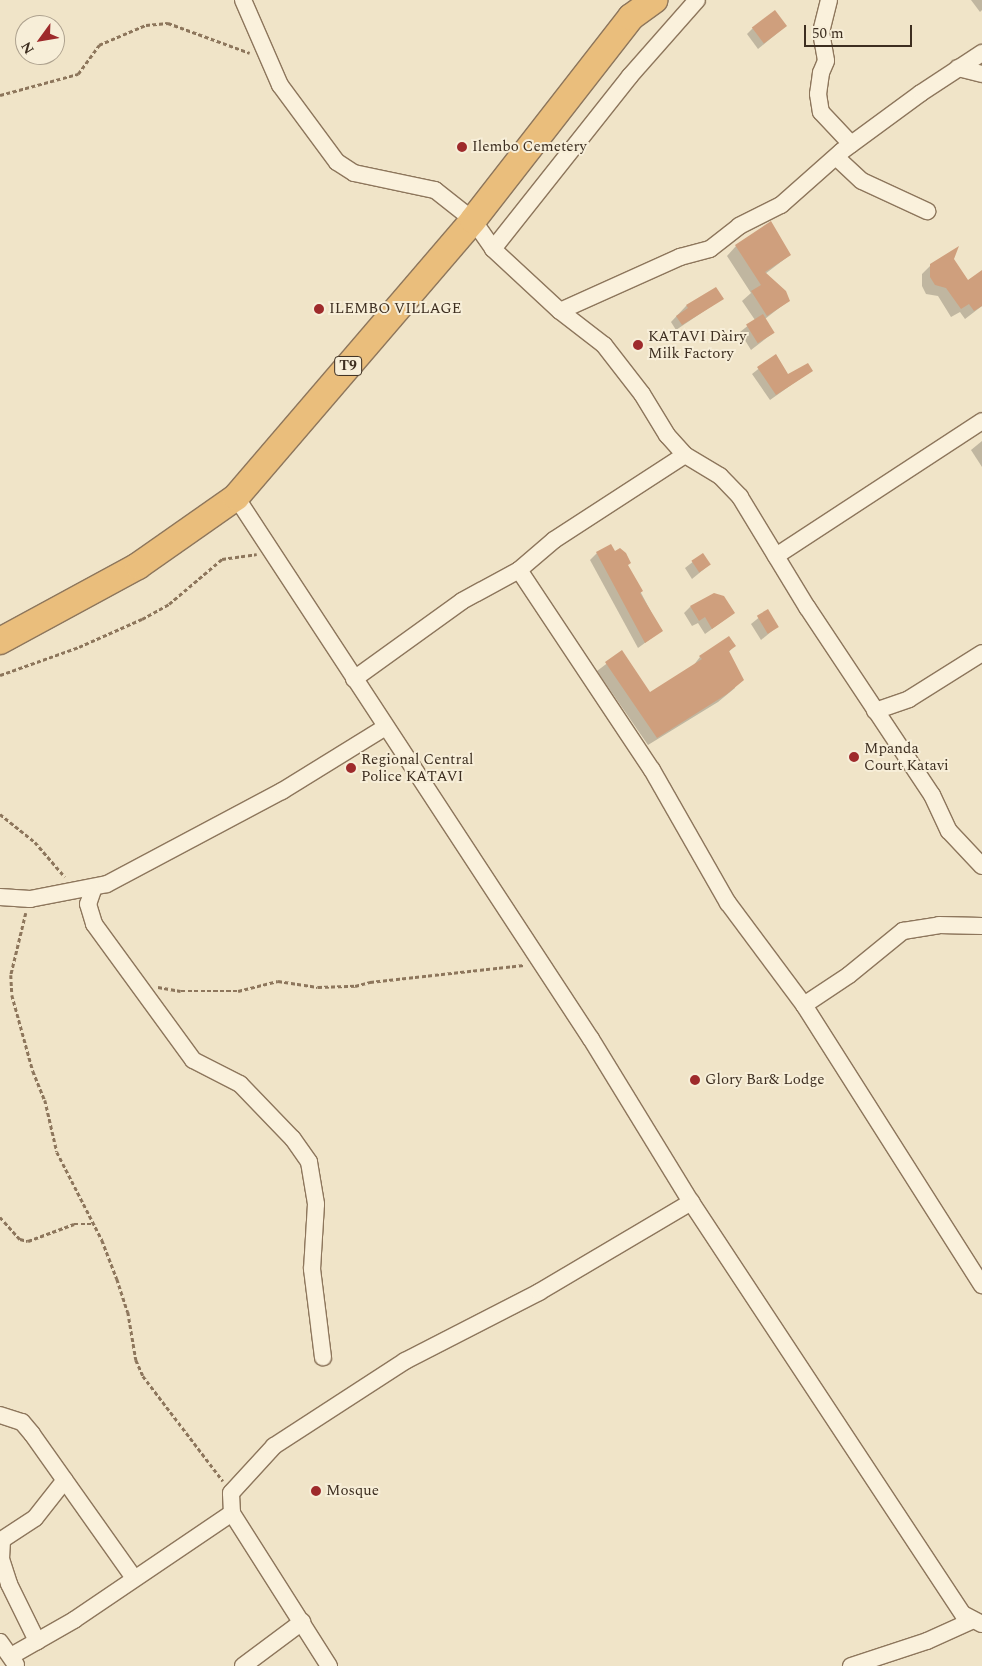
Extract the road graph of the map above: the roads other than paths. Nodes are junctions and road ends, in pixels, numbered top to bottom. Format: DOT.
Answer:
graph roads {
  1 [pos="654,0"];
  2 [pos="697,0"];
  3 [pos="829,0"];
  4 [pos="241,3"];
  5 [pos="635,9"];
  6 [pos="982,53"];
  7 [pos="958,68"];
  8 [pos="982,74"];
  9 [pos="852,144"];
  10 [pos="836,157"];
  11 [pos="927,210"];
  12 [pos="473,220"];
  13 [pos="493,249"];
  14 [pos="560,311"];
  15 [pos="982,421"];
  16 [pos="684,455"];
  17 [pos="236,497"];
  18 [pos="776,556"];
  19 [pos="519,570"];
  20 [pos="0,641"];
  21 [pos="982,653"];
  22 [pos="354,679"];
  23 [pos="874,711"];
  24 [pos="384,728"];
  25 [pos="982,866"];
  26 [pos="94,886"];
  27 [pos="0,898"];
  28 [pos="982,926"];
  29 [pos="804,1006"];
  30 [pos="691,1202"];
  31 [pos="982,1285"];
  32 [pos="323,1357"];
  33 [pos="0,1415"];
  34 [pos="65,1480"];
  35 [pos="232,1513"];
  36 [pos="1,1540"];
  37 [pos="134,1578"];
  38 [pos="302,1622"];
  39 [pos="976,1622"];
  40 [pos="37,1641"];
  41 [pos="0,1642"];
  42 [pos="14,1661"];
  43 [pos="243,1666"];
  44 [pos="329,1666"];
  45 [pos="851,1666"];
  1 -- 5 [label="highway, T9"];
  2 -- 13 [label="street"];
  3 -- 9 [label="street"];
  4 -- 12 [label="street"];
  5 -- 12 [label="highway, T9"];
  6 -- 7 [label="street"];
  7 -- 8 [label="street"];
  7 -- 9 [label="street"];
  9 -- 10 [label="street"];
  10 -- 11 [label="street"];
  10 -- 14 [label="street"];
  12 -- 13 [label="street"];
  12 -- 17 [label="highway, T9"];
  13 -- 14 [label="street"];
  14 -- 16 [label="street"];
  15 -- 18 [label="street"];
  16 -- 18 [label="street"];
  16 -- 19 [label="street"];
  17 -- 20 [label="highway, T9"];
  17 -- 22 [label="street"];
  18 -- 23 [label="street"];
  19 -- 22 [label="street"];
  19 -- 29 [label="street"];
  21 -- 23 [label="street"];
  22 -- 24 [label="street"];
  23 -- 25 [label="street"];
  24 -- 26 [label="street"];
  24 -- 30 [label="street"];
  26 -- 27 [label="street"];
  26 -- 32 [label="street"];
  28 -- 29 [label="street"];
  29 -- 31 [label="street"];
  30 -- 35 [label="street"];
  30 -- 39 [label="street"];
  33 -- 34 [label="street"];
  34 -- 36 [label="street"];
  34 -- 37 [label="street"];
  35 -- 37 [label="street"];
  35 -- 38 [label="street"];
  36 -- 40 [label="street"];
  37 -- 40 [label="street"];
  38 -- 43 [label="street"];
  38 -- 44 [label="street"];
  39 -- 45 [label="street"];
  40 -- 42 [label="street"];
  41 -- 42 [label="street"];
}
